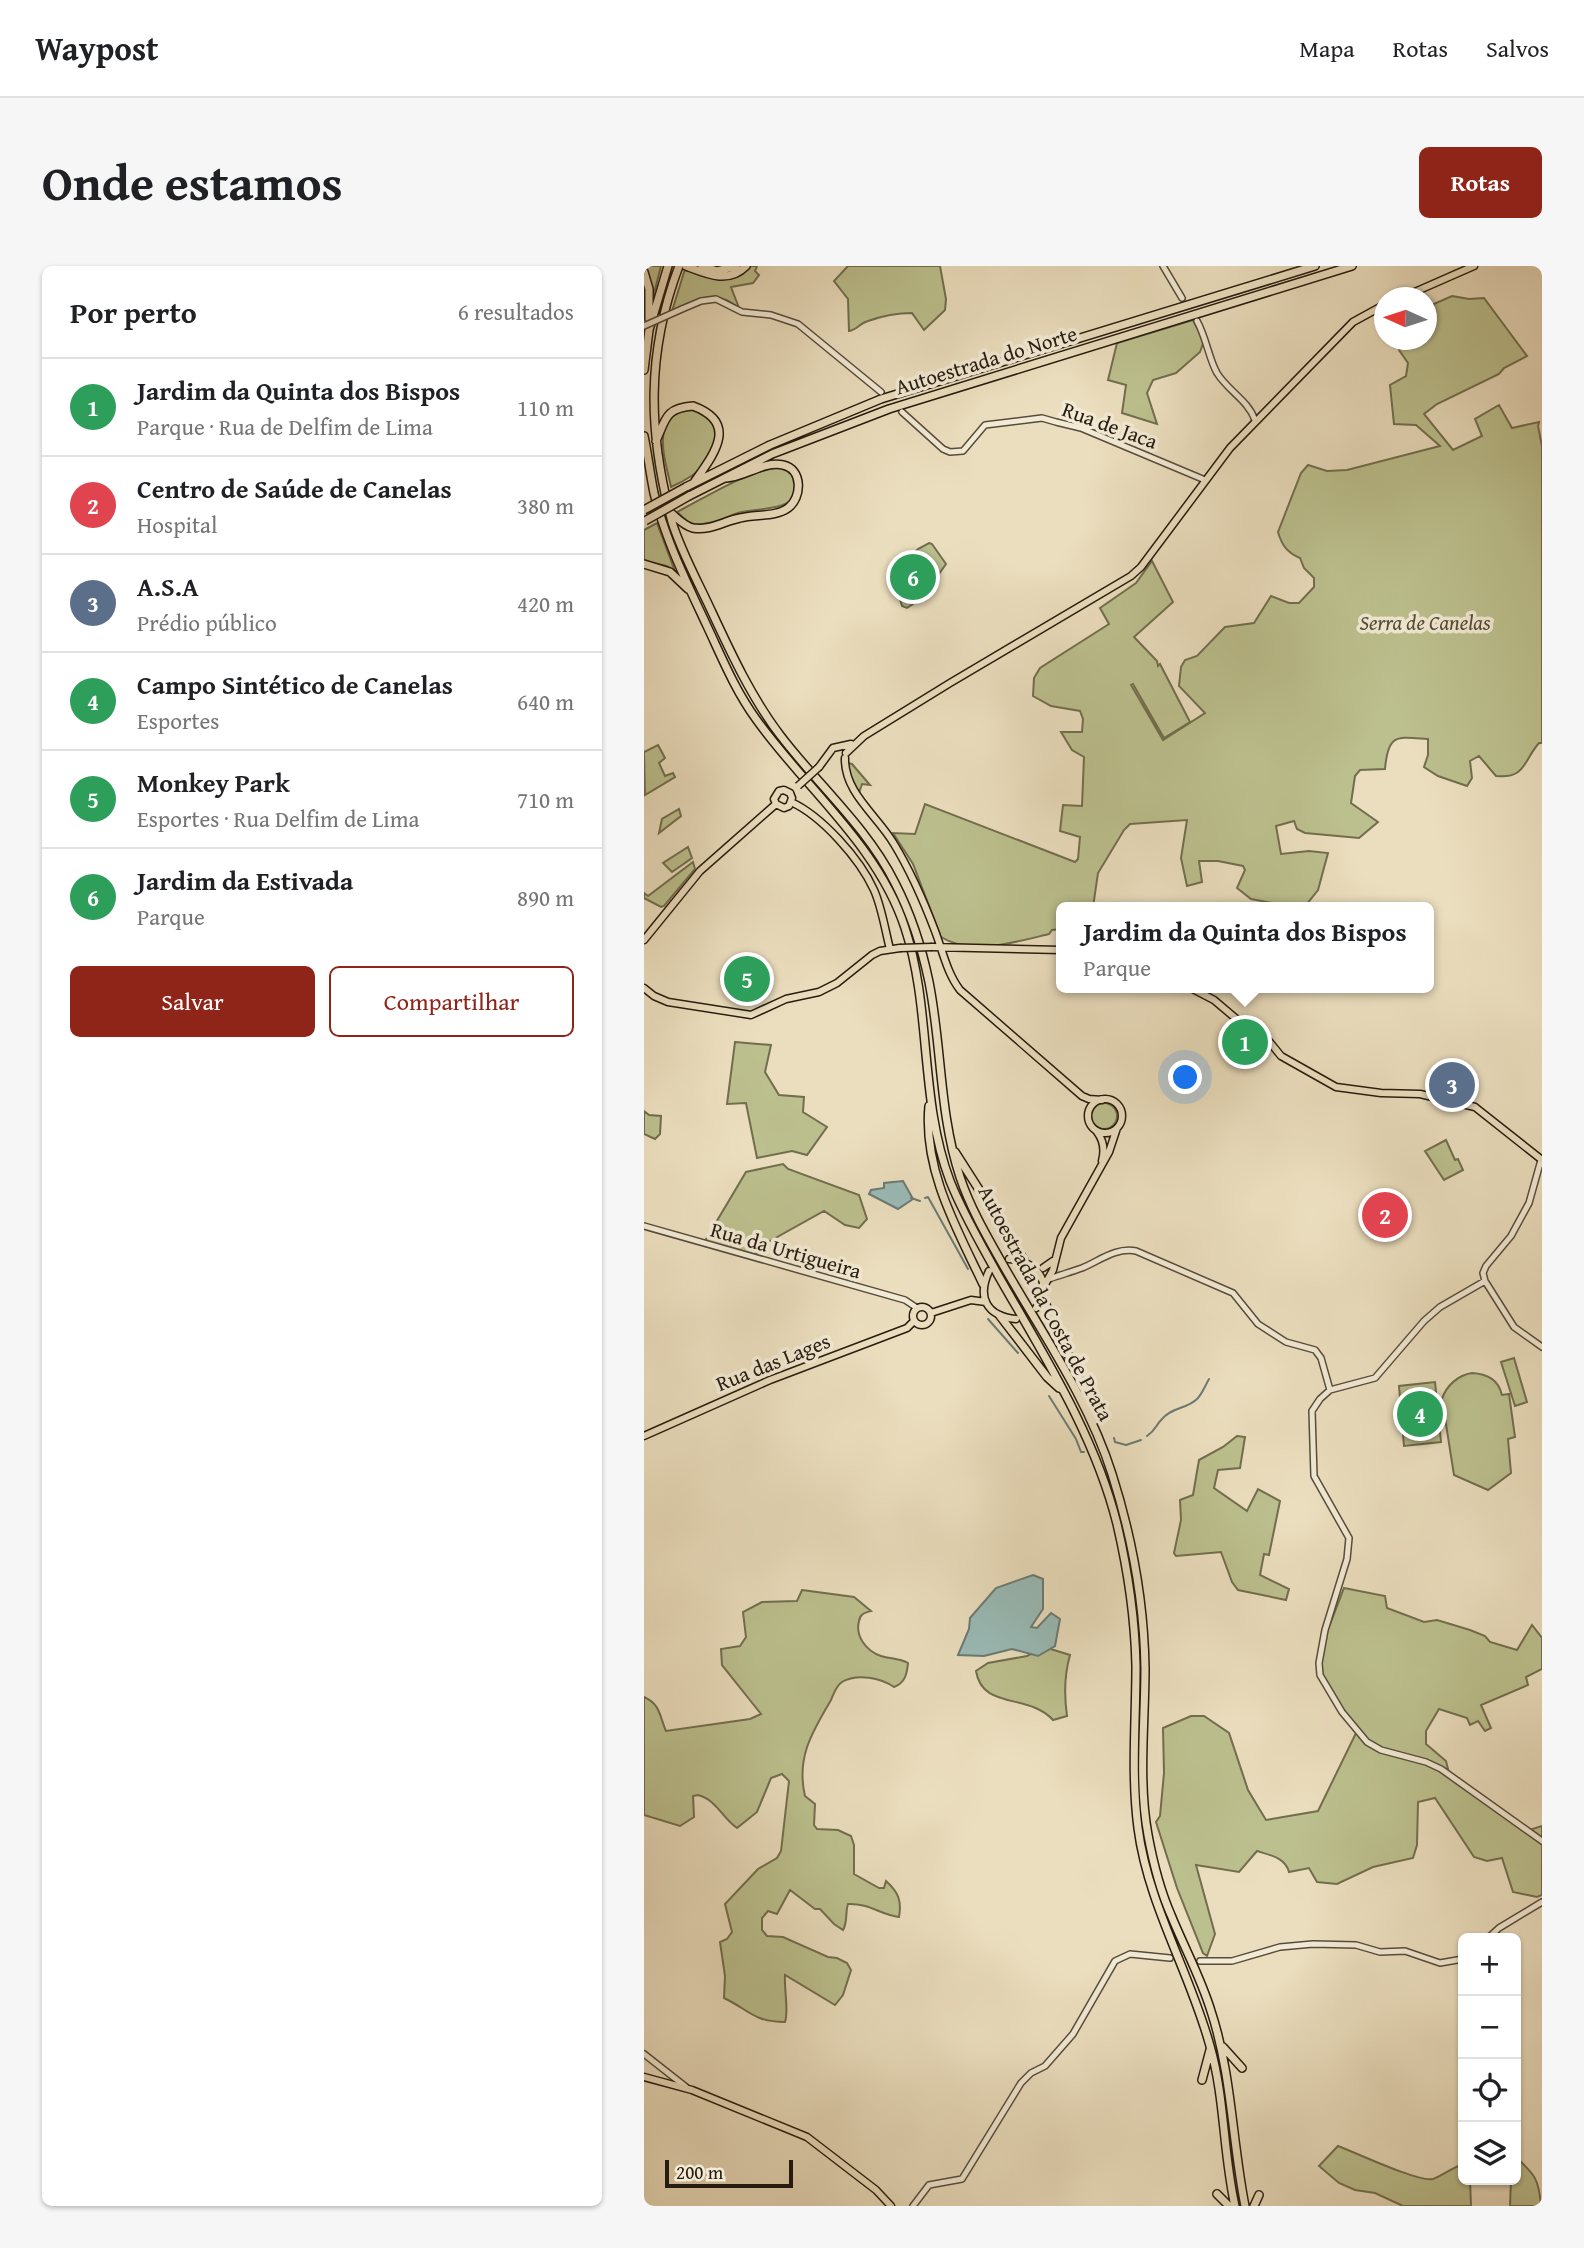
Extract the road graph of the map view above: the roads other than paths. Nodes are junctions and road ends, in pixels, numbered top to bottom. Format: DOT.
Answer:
graph roads {
  1 [pos="668,266"];
  2 [pos="679,266"];
  3 [pos="686,266"];
  4 [pos="736,266"];
  5 [pos="746,266"];
  6 [pos="1163,266"];
  7 [pos="1315,266"];
  8 [pos="1352,266"];
  9 [pos="1474,266"];
  10 [pos="700,268"];
  11 [pos="644,272"];
  12 [pos="1426,287"];
  13 [pos="1182,298"];
  14 [pos="1374,310"];
  15 [pos="1197,321"];
  16 [pos="646,328"];
  17 [pos="644,370"];
  18 [pos="881,392"];
  19 [pos="1251,408"];
  20 [pos="902,412"];
  21 [pos="1263,412"];
  22 [pos="1255,420"];
  23 [pos="644,436"];
  24 [pos="656,441"];
  25 [pos="722,479"];
  26 [pos="1205,480"];
  27 [pos="690,486"];
  28 [pos="644,510"];
  29 [pos="671,513"];
  30 [pos="644,521"];
  31 [pos="644,564"];
  32 [pos="691,593"];
  33 [pos="858,741"];
  34 [pos="839,746"];
  35 [pos="838,758"];
  36 [pos="790,793"];
  37 [pos="791,802"];
  38 [pos="776,804"];
  39 [pos="644,940"];
  40 [pos="941,947"];
  41 [pos="890,949"];
  42 [pos="1056,950"];
  43 [pos="644,988"];
  44 [pos="1201,993"];
  45 [pos="1082,1096"];
  46 [pos="930,1098"];
  47 [pos="1102,1100"];
  48 [pos="1089,1110"];
  49 [pos="1093,1128"];
  50 [pos="1117,1128"];
  51 [pos="953,1148"];
  52 [pos="1542,1160"];
  53 [pos="1101,1165"];
  54 [pos="644,1226"];
  55 [pos="1009,1259"];
  56 [pos="1054,1259"];
  57 [pos="1024,1260"];
  58 [pos="1034,1267"];
  59 [pos="1043,1268"];
  60 [pos="1052,1270"];
  61 [pos="989,1271"];
  62 [pos="1065,1274"];
  63 [pos="1049,1279"];
  64 [pos="1485,1281"];
  65 [pos="983,1286"];
  66 [pos="1043,1292"];
  67 [pos="971,1300"];
  68 [pos="986,1302"];
  69 [pos="917,1308"];
  70 [pos="1036,1308"];
  71 [pos="931,1313"];
  72 [pos="1000,1316"];
  73 [pos="1016,1319"];
  74 [pos="914,1321"];
  75 [pos="1542,1348"];
  76 [pos="1330,1390"];
  77 [pos="1062,1391"];
  78 [pos="1095,1429"];
  79 [pos="644,1436"];
  80 [pos="1542,1841"];
  81 [pos="1542,1902"];
  82 [pos="1494,1933"];
  83 [pos="1170,1958"];
  84 [pos="1458,1960"];
  85 [pos="1200,1961"];
  86 [pos="1220,2044"];
  87 [pos="1210,2046"];
  88 [pos="644,2054"];
  89 [pos="1242,2068"];
  90 [pos="644,2077"];
  91 [pos="1202,2080"];
  92 [pos="692,2090"];
  93 [pos="1217,2194"];
  94 [pos="1259,2195"];
  95 [pos="891,2206"];
  96 [pos="913,2206"];
  97 [pos="1229,2206"];
  98 [pos="1235,2206"];
  99 [pos="1245,2206"];
  100 [pos="1254,2206"];
  1 -- 16 [label="highway"];
  2 -- 24 [label="highway, Autoestrada da Costa de Prata"];
  3 -- 10 [label="highway"];
  4 -- 10 [label="highway"];
  5 -- 10 [label="highway"];
  6 -- 13 [label="street"];
  7 -- 27 [label="highway, Autoestrada do Norte"];
  8 -- 25 [label="highway, Autoestrada do Norte"];
  9 -- 12 [label="main road"];
  11 -- 16 [label="highway"];
  14 -- 21 [label="main road"];
  15 -- 19 [label="street"];
  16 -- 17 [label="highway"];
  16 -- 18 [label="street, bridge"];
  19 -- 21 [label="street"];
  19 -- 22 [label="street"];
  20 -- 26 [label="street, Rua de Jaca"];
  21 -- 22 [label="main road"];
  22 -- 26 [label="main road"];
  23 -- 32 [label="highway, Autoestrada da Costa de Prata"];
  24 -- 27 [label="highway"];
  24 -- 29 [label="highway, Autoestrada da Costa de Prata"];
  25 -- 29 [label="highway"];
  25 -- 30 [label="highway, Autoestrada do Norte, bridge"];
  26 -- 33 [label="main road"];
  27 -- 28 [label="highway, Autoestrada do Norte, bridge"];
  29 -- 51 [label="highway, Autoestrada da Costa de Prata"];
  31 -- 32 [label="highway"];
  32 -- 46 [label="highway, Autoestrada da Costa de Prata"];
  33 -- 34 [label="main road"];
  33 -- 35 [label="main road"];
  34 -- 35 [label="main road"];
  34 -- 35 [label="main road"];
  35 -- 36 [label="main road, bridge"];
  35 -- 40 [label="main road"];
  36 -- 37 [label="main road"];
  36 -- 38 [label="main road"];
  37 -- 38 [label="main road"];
  37 -- 41 [label="main road"];
  38 -- 39 [label="main road"];
  40 -- 41 [label="main road, bridge"];
  40 -- 42 [label="main road"];
  40 -- 45 [label="main road"];
  41 -- 43 [label="main road"];
  44 -- 52 [label="main road"];
  45 -- 47 [label="main road"];
  45 -- 48 [label="main road"];
  46 -- 65 [label="highway"];
  46 -- 77 [label="highway, Autoestrada da Costa de Prata"];
  47 -- 48 [label="main road"];
  47 -- 50 [label="main road"];
  48 -- 49 [label="main road"];
  49 -- 50 [label="main road"];
  49 -- 53 [label="main road"];
  50 -- 53 [label="main road"];
  51 -- 57 [label="highway"];
  51 -- 78 [label="highway, Autoestrada da Costa de Prata"];
  52 -- 64 [label="street"];
  53 -- 56 [label="main road"];
  54 -- 69 [label="street, Rua da Urtigueira"];
  55 -- 57 [label="main road"];
  56 -- 59 [label="main road"];
  56 -- 60 [label="main road"];
  57 -- 58 [label="main road"];
  58 -- 59 [label="main road"];
  58 -- 66 [label="main road"];
  59 -- 60 [label="main road"];
  60 -- 62 [label="street"];
  60 -- 63 [label="main road"];
  61 -- 65 [label="main road, Rua das Lages"];
  62 -- 63 [label="street"];
  62 -- 76 [label="street"];
  63 -- 66 [label="main road"];
  64 -- 75 [label="street"];
  64 -- 76 [label="street"];
  65 -- 67 [label="main road, Rua das Lages"];
  65 -- 68 [label="main road"];
  66 -- 70 [label="main road"];
  66 -- 78 [label="highway"];
  67 -- 68 [label="main road, Rua das Lages"];
  67 -- 71 [label="main road, Rua das Lages"];
  68 -- 72 [label="main road"];
  69 -- 71 [label="main road"];
  69 -- 74 [label="main road"];
  71 -- 74 [label="main road, Rua das Lages"];
  72 -- 73 [label="main road"];
  72 -- 77 [label="highway"];
  74 -- 79 [label="main road, Rua das Lages"];
  76 -- 80 [label="street"];
  77 -- 87 [label="highway, Autoestrada da Costa de Prata"];
  78 -- 86 [label="highway, Autoestrada da Costa de Prata"];
  81 -- 82 [label="street"];
  83 -- 96 [label="street"];
  84 -- 85 [label="street"];
  86 -- 89 [label="highway"];
  86 -- 99 [label="highway, Autoestrada da Costa de Prata"];
  87 -- 91 [label="highway"];
  87 -- 98 [label="highway, Autoestrada da Costa de Prata"];
  88 -- 92 [label="street"];
  90 -- 92 [label="main road"];
  92 -- 95 [label="main road"];
  93 -- 97 [label="highway"];
  94 -- 100 [label="highway"];
}
